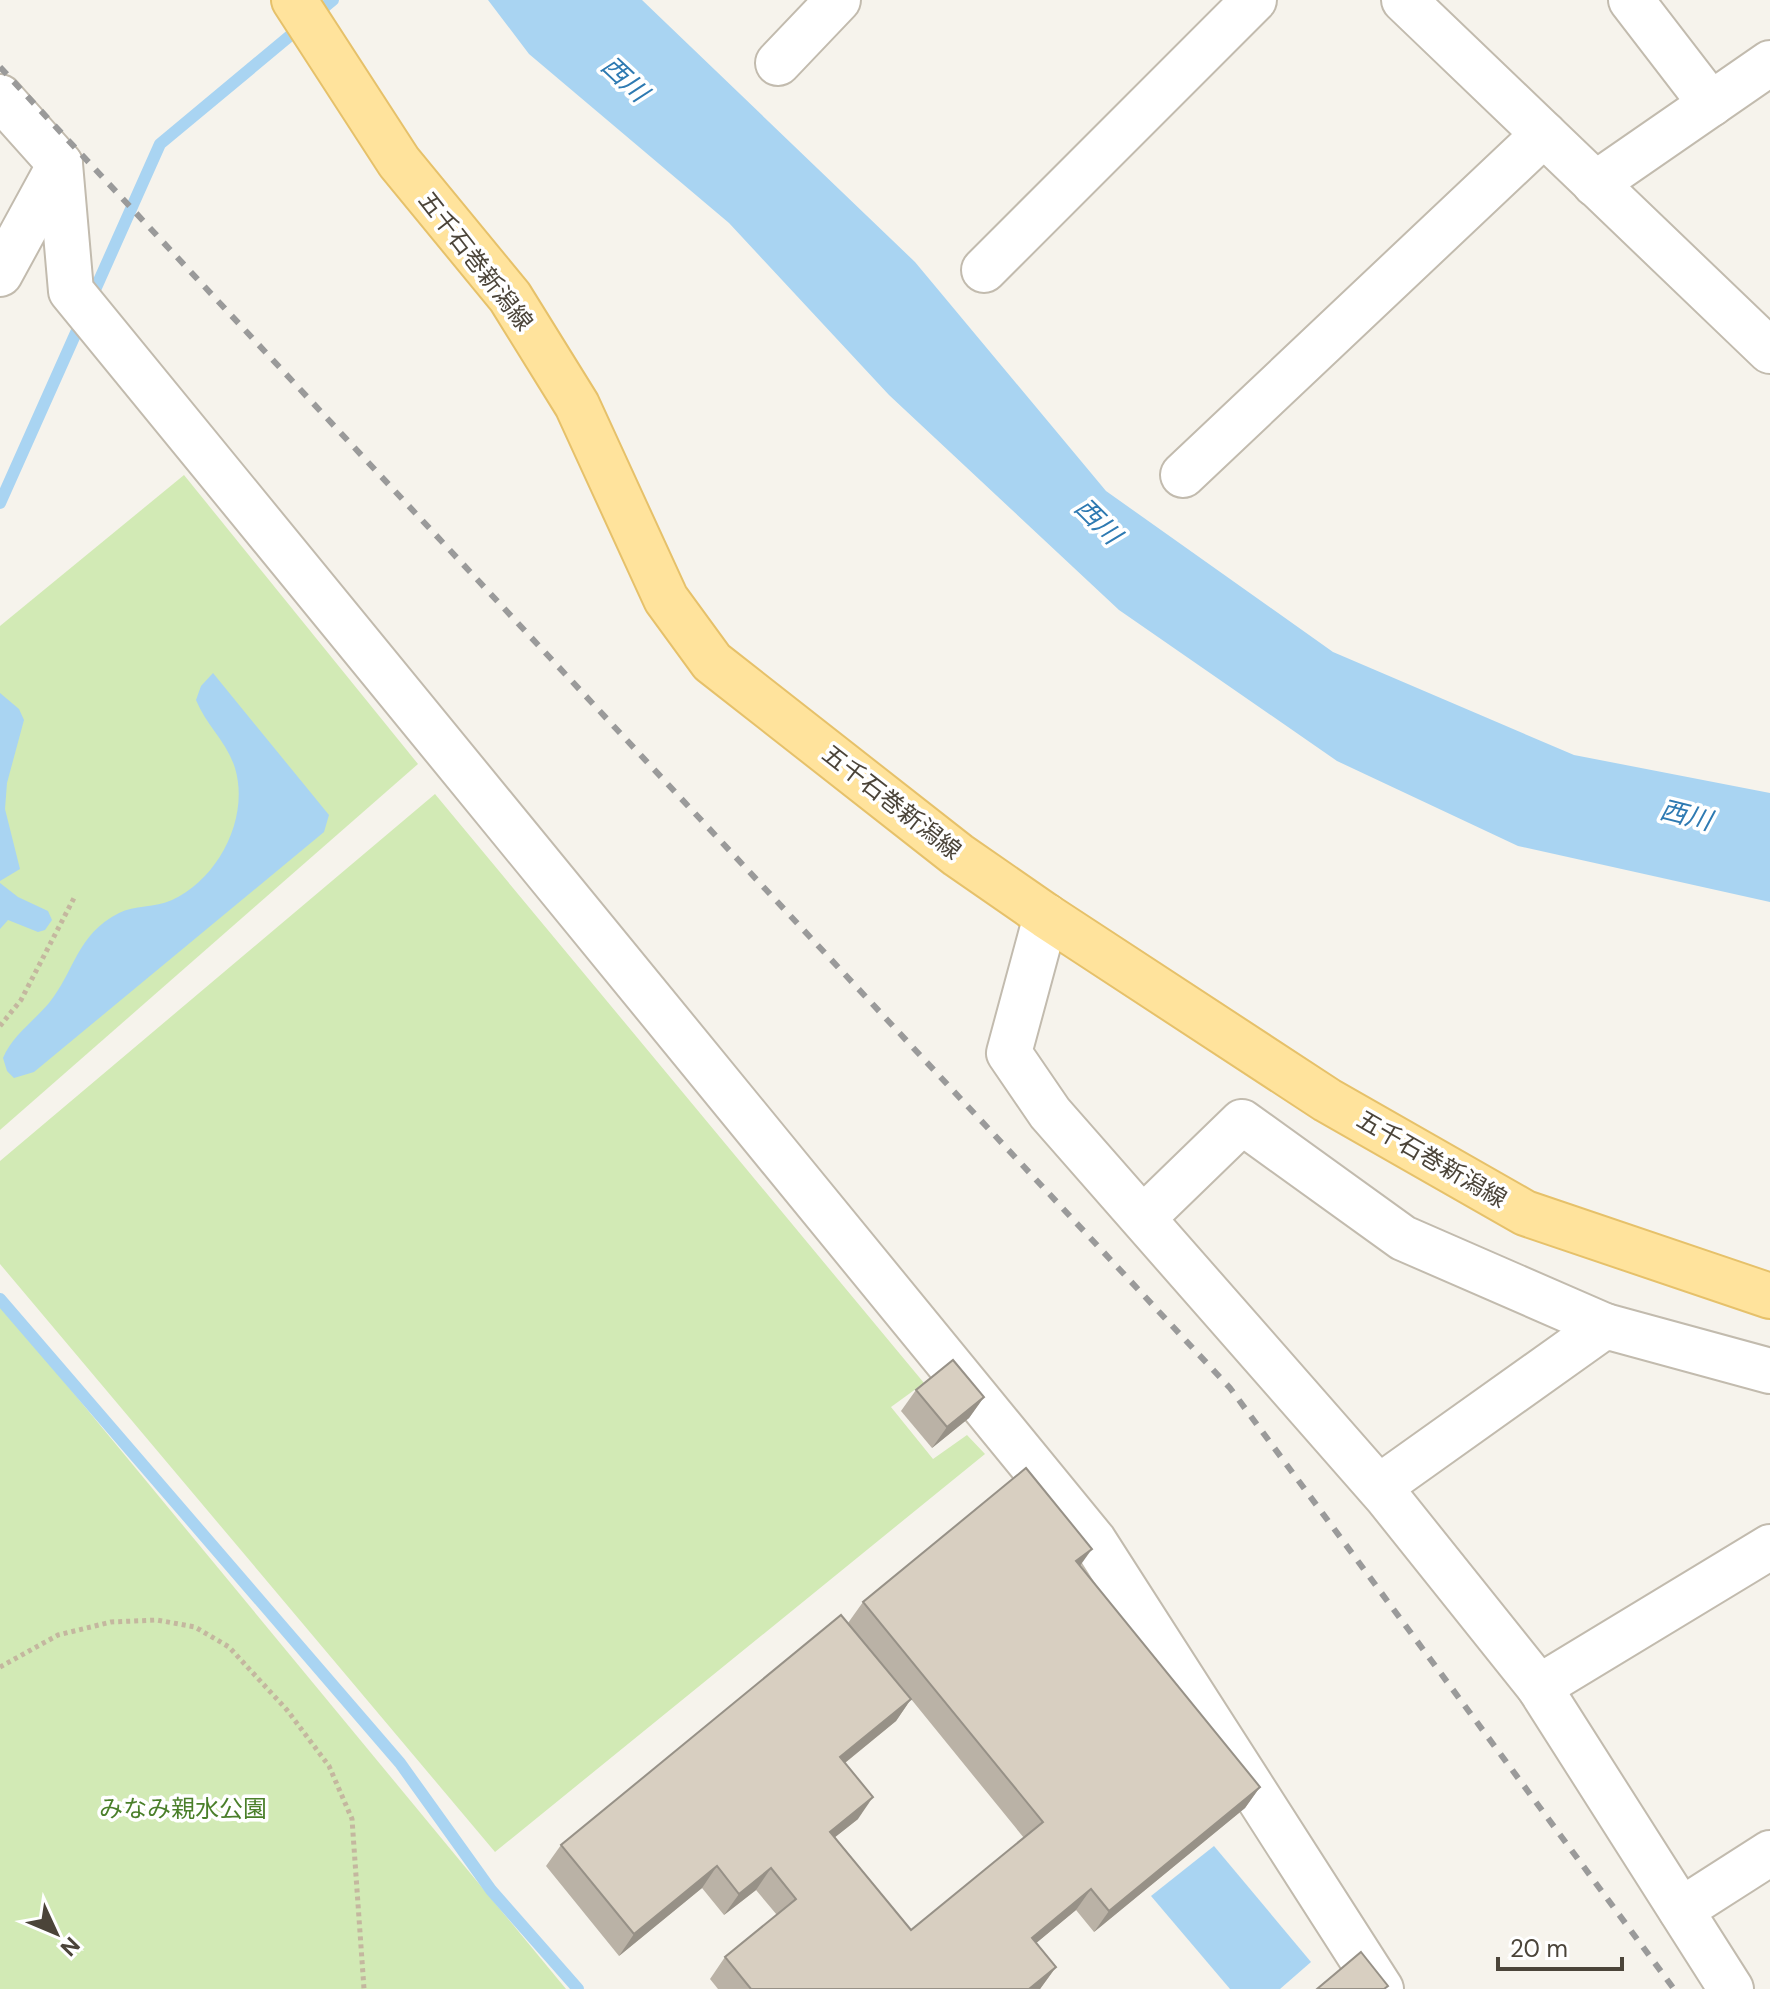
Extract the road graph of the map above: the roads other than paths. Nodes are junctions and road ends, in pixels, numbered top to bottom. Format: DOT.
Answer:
graph roads {
  1 [pos="294,0"];
  2 [pos="838,0"];
  3 [pos="1254,0"];
  4 [pos="1404,0"];
  5 [pos="1631,0"];
  6 [pos="778,63"];
  7 [pos="1770,63"];
  8 [pos="0,97"];
  9 [pos="1711,104"];
  10 [pos="1544,134"];
  11 [pos="60,164"];
  12 [pos="1595,184"];
  13 [pos="984,270"];
  14 [pos="0,274"];
  15 [pos="1770,351"];
  16 [pos="1183,475"];
  17 [pos="1046,916"];
  18 [pos="1143,1218"];
  19 [pos="1770,1296"];
  20 [pos="1605,1326"];
  21 [pos="1770,1371"];
  22 [pos="1379,1487"];
  23 [pos="1770,1547"];
  24 [pos="1539,1687"];
  25 [pos="1770,1853"];
  26 [pos="1681,1910"];
  27 [pos="1381,1989"];
  28 [pos="1731,1989"];
  1 -- 17 [label="main road, 五千石巻新潟線"];
  2 -- 6 [label="street"];
  3 -- 13 [label="street"];
  4 -- 10 [label="street"];
  5 -- 9 [label="street"];
  7 -- 9 [label="street"];
  8 -- 11 [label="street"];
  9 -- 12 [label="street"];
  10 -- 12 [label="street"];
  10 -- 16 [label="street"];
  11 -- 14 [label="street"];
  11 -- 27 [label="street"];
  12 -- 15 [label="street"];
  17 -- 18 [label="street"];
  17 -- 19 [label="main road, 五千石巻新潟線"];
  18 -- 20 [label="street"];
  18 -- 22 [label="street"];
  20 -- 21 [label="street"];
  20 -- 22 [label="street"];
  22 -- 24 [label="street"];
  23 -- 24 [label="street"];
  24 -- 26 [label="street"];
  25 -- 26 [label="street"];
  26 -- 28 [label="street"];
}
